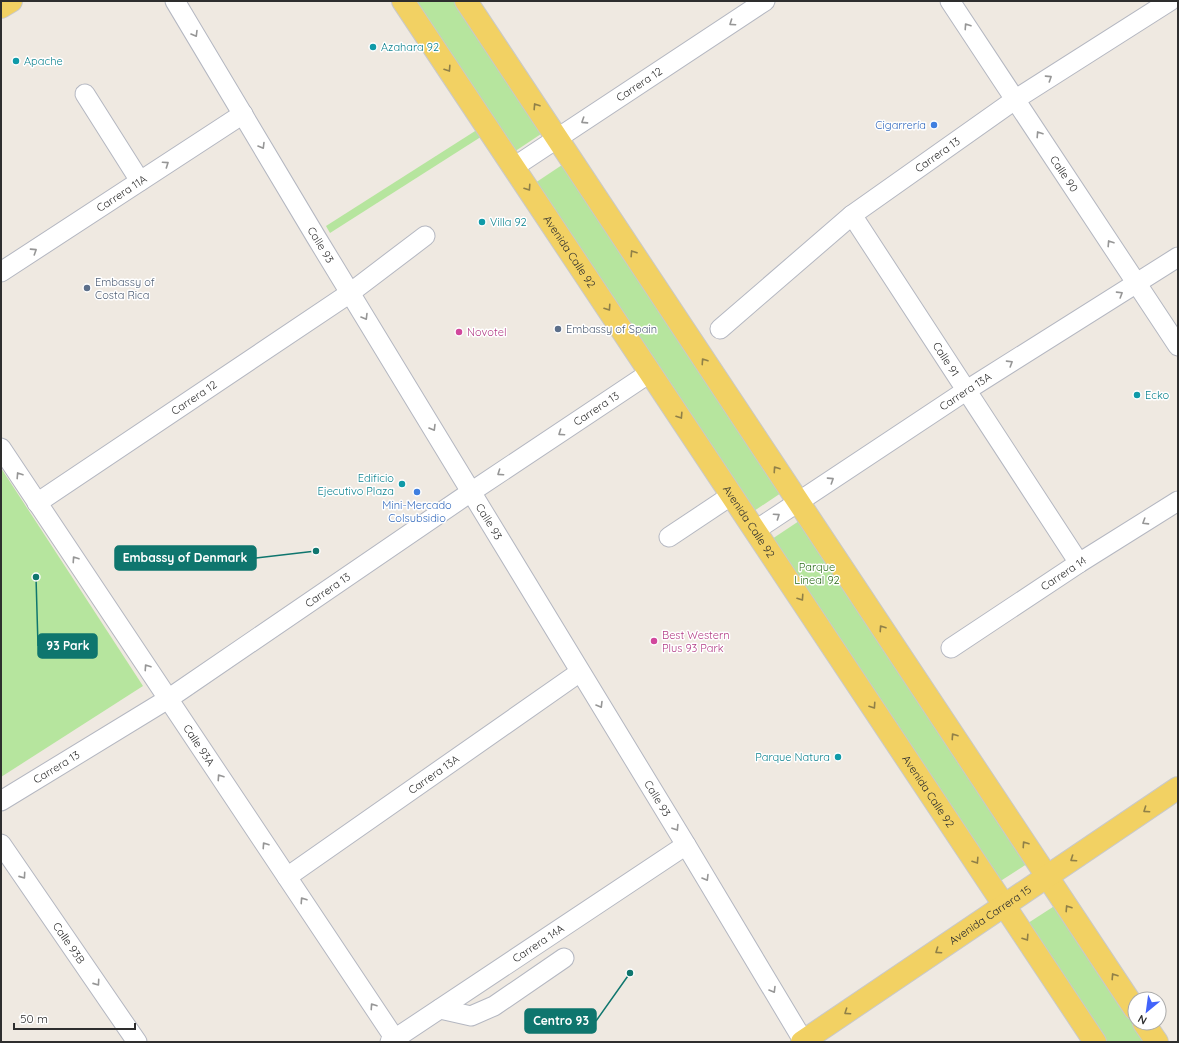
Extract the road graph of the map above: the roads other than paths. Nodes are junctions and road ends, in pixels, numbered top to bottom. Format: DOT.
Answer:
graph roads {
  1 [pos="11,1"];
  2 [pos="175,1"];
  3 [pos="404,1"];
  4 [pos="466,1"];
  5 [pos="765,1"];
  6 [pos="950,1"];
  7 [pos="1170,1"];
  8 [pos="1,7"];
  9 [pos="85,94"];
  10 [pos="1016,99"];
  11 [pos="243,114"];
  12 [pos="557,139"];
  13 [pos="514,167"];
  14 [pos="140,181"];
  15 [pos="852,215"];
  16 [pos="425,236"];
  17 [pos="1178,257"];
  18 [pos="1,272"];
  19 [pos="1137,283"];
  20 [pos="350,293"];
  21 [pos="720,329"];
  22 [pos="1178,346"];
  23 [pos="651,372"];
  24 [pos="967,390"];
  25 [pos="1,448"];
  26 [pos="472,492"];
  27 [pos="732,495"];
  28 [pos="1178,501"];
  29 [pos="798,502"];
  30 [pos="38,503"];
  31 [pos="756,530"];
  32 [pos="669,537"];
  33 [pos="1079,563"];
  34 [pos="951,648"];
  35 [pos="580,672"];
  36 [pos="168,699"];
  37 [pos="1178,788"];
  38 [pos="1,801"];
  39 [pos="1,844"];
  40 [pos="686,845"];
  41 [pos="1047,876"];
  42 [pos="287,877"];
  43 [pos="1005,905"];
  44 [pos="564,958"];
  45 [pos="1127,997"];
  46 [pos="440,1008"];
  47 [pos="1149,1031"];
  48 [pos="1090,1040"];
  49 [pos="394,1041"];
  50 [pos="136,1042"];
  51 [pos="803,1042"];
  52 [pos="1157,1042"];
  1 -- 8 [label="main road"];
  2 -- 11 [label="street, Calle 93, one-way"];
  3 -- 13 [label="main road, Avenida Calle 92, one-way"];
  12 -- 4 [label="main road, one-way"];
  5 -- 12 [label="street, Carrera 12, one-way"];
  10 -- 6 [label="street, Calle 90, one-way"];
  10 -- 7 [label="street, Carrera 13, one-way"];
  9 -- 14 [label="street"];
  10 -- 15 [label="street, Carrera 13"];
  19 -- 10 [label="street, Calle 90, one-way"];
  14 -- 11 [label="street, Carrera 11A, one-way"];
  11 -- 20 [label="street, Calle 93, one-way"];
  12 -- 13 [label="street, Carrera 12"];
  29 -- 12 [label="main road, one-way"];
  13 -- 23 [label="main road, Avenida Calle 92, one-way"];
  18 -- 14 [label="street, Carrera 11A, one-way"];
  15 -- 21 [label="street, Carrera 13"];
  15 -- 24 [label="street, Calle 91"];
  16 -- 20 [label="street, Carrera 12"];
  17 -- 19 [label="street, Carrera 13A"];
  19 -- 22 [label="street, Calle 90"];
  24 -- 19 [label="street, Carrera 13A, one-way"];
  20 -- 26 [label="street, Calle 93, one-way"];
  20 -- 30 [label="street, Carrera 12"];
  23 -- 26 [label="street, Carrera 13, one-way"];
  23 -- 27 [label="main road, Avenida Calle 92, one-way"];
  29 -- 24 [label="street, Carrera 13A, one-way"];
  24 -- 33 [label="street, Calle 91"];
  30 -- 25 [label="street, Calle 93A, one-way"];
  26 -- 35 [label="street, Calle 93"];
  26 -- 36 [label="street, Carrera 13"];
  27 -- 31 [label="main road, Avenida Calle 92"];
  27 -- 32 [label="street"];
  28 -- 33 [label="street, Carrera 14, one-way"];
  31 -- 29 [label="street, Carrera 13A, one-way"];
  41 -- 29 [label="main road, one-way"];
  36 -- 30 [label="street, Calle 93A, one-way"];
  31 -- 43 [label="main road, Avenida Calle 92, one-way"];
  33 -- 34 [label="street, Carrera 14"];
  35 -- 40 [label="street, Calle 93, one-way"];
  35 -- 42 [label="street, Carrera 13A"];
  36 -- 38 [label="street, Carrera 13"];
  42 -- 36 [label="street, Calle 93A, one-way"];
  37 -- 41 [label="main road, Avenida Carrera 15, one-way"];
  39 -- 50 [label="street, Calle 93B, one-way"];
  40 -- 46 [label="street, Carrera 14A"];
  40 -- 51 [label="street, Calle 93, one-way"];
  41 -- 43 [label="main road, Avenida Carrera 15"];
  45 -- 41 [label="main road, one-way"];
  49 -- 42 [label="street, Calle 93A, one-way"];
  43 -- 48 [label="main road, Avenida Calle 92, one-way"];
  43 -- 51 [label="main road, Avenida Carrera 15, one-way"];
  44 -- 46 [label="street"];
  46 -- 49 [label="street, Carrera 14A"];
  47 -- 52 [label="main road"];
}
